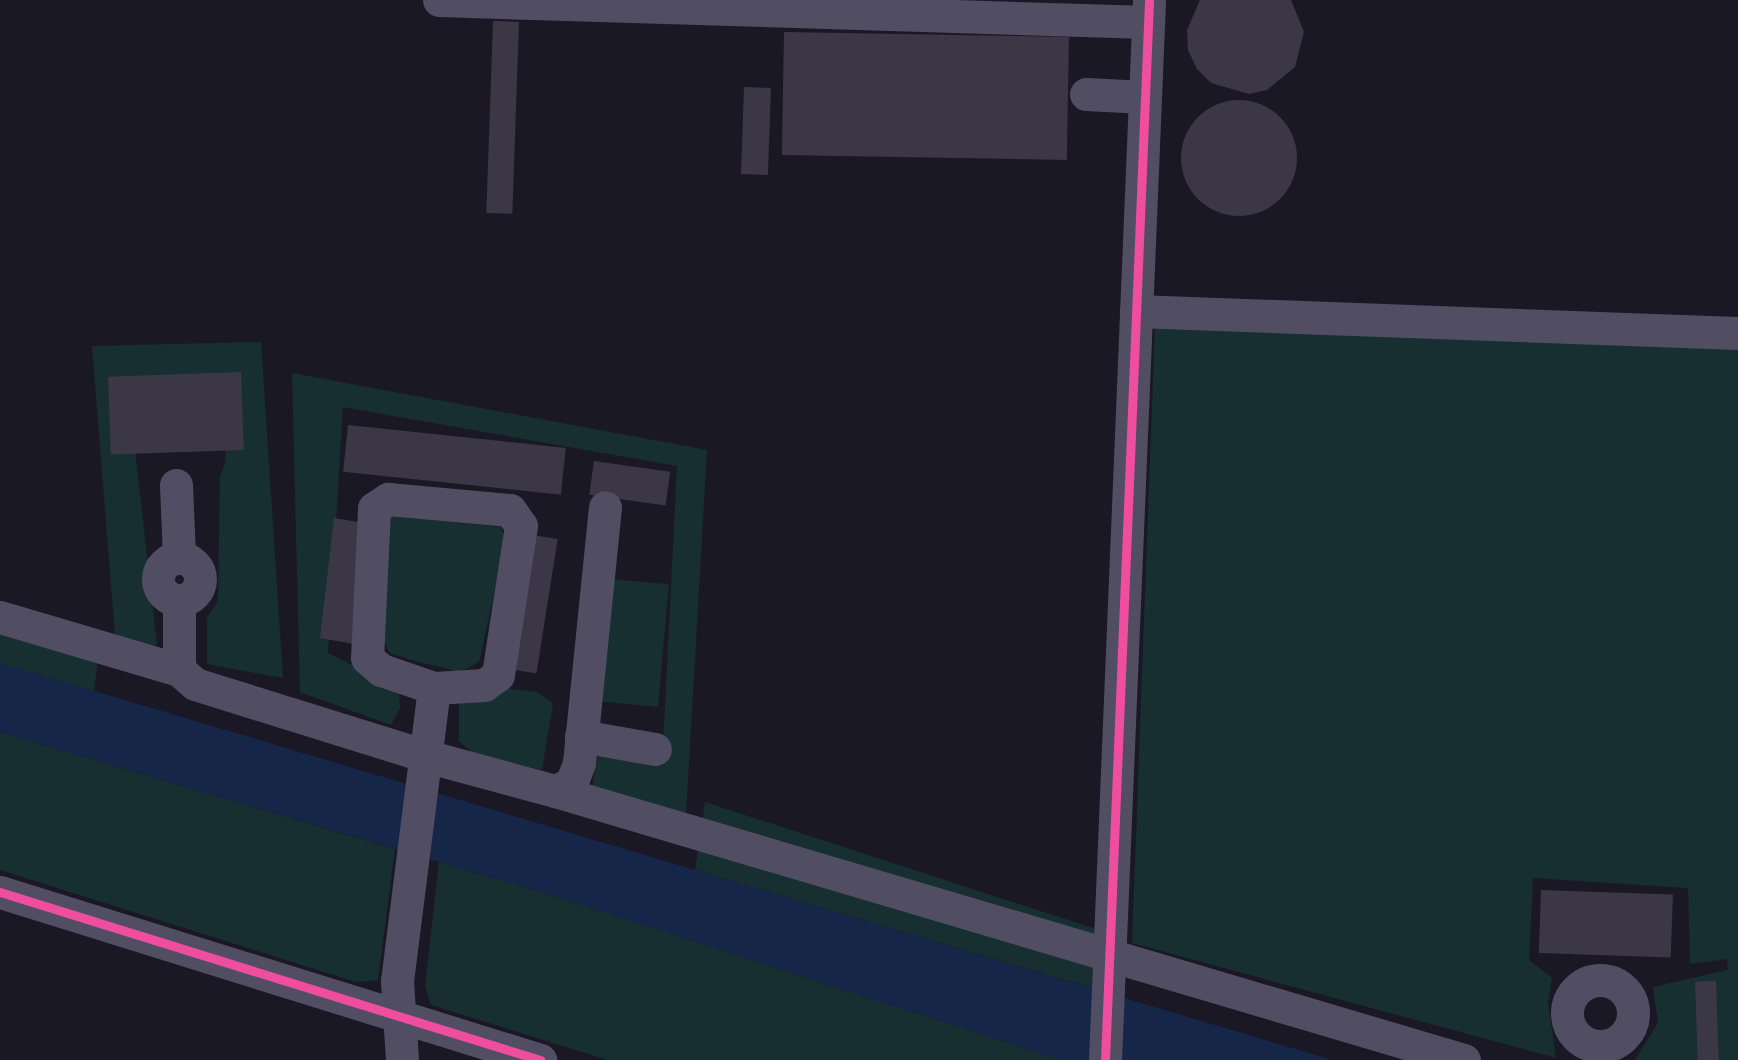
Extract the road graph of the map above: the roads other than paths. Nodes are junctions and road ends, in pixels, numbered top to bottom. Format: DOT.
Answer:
graph roads {
  1 [pos="439,0"];
  2 [pos="1148,11"];
  3 [pos="1086,94"];
  4 [pos="1145,97"];
  5 [pos="1136,311"];
  6 [pos="1738,333"];
  7 [pos="176,485"];
  8 [pos="605,507"];
  9 [pos="0,617"];
  10 [pos="179,670"];
  11 [pos="434,688"];
  12 [pos="581,736"];
  13 [pos="655,749"];
  14 [pos="426,756"];
  15 [pos="555,790"];
  16 [pos="0,892"];
  17 [pos="1111,957"];
  18 [pos="398,1015"];
  19 [pos="402,1060"];
  20 [pos="540,1060"];
  21 [pos="1105,1060"];
  22 [pos="1464,1060"];
  1 -- 2 [label="street"];
  2 -- 4 [label="street"];
  3 -- 4 [label="street"];
  4 -- 5 [label="street"];
  5 -- 6 [label="street"];
  5 -- 17 [label="street"];
  7 -- 10 [label="street"];
  8 -- 12 [label="street"];
  9 -- 10 [label="street"];
  10 -- 14 [label="street"];
  11 -- 11 [label="street"];
  11 -- 14 [label="street"];
  12 -- 13 [label="street"];
  12 -- 15 [label="street"];
  14 -- 15 [label="street"];
  14 -- 18 [label="street"];
  15 -- 17 [label="street"];
  16 -- 18 [label="street"];
  17 -- 21 [label="street"];
  17 -- 22 [label="street"];
  18 -- 19 [label="street"];
  18 -- 20 [label="street"];
}
